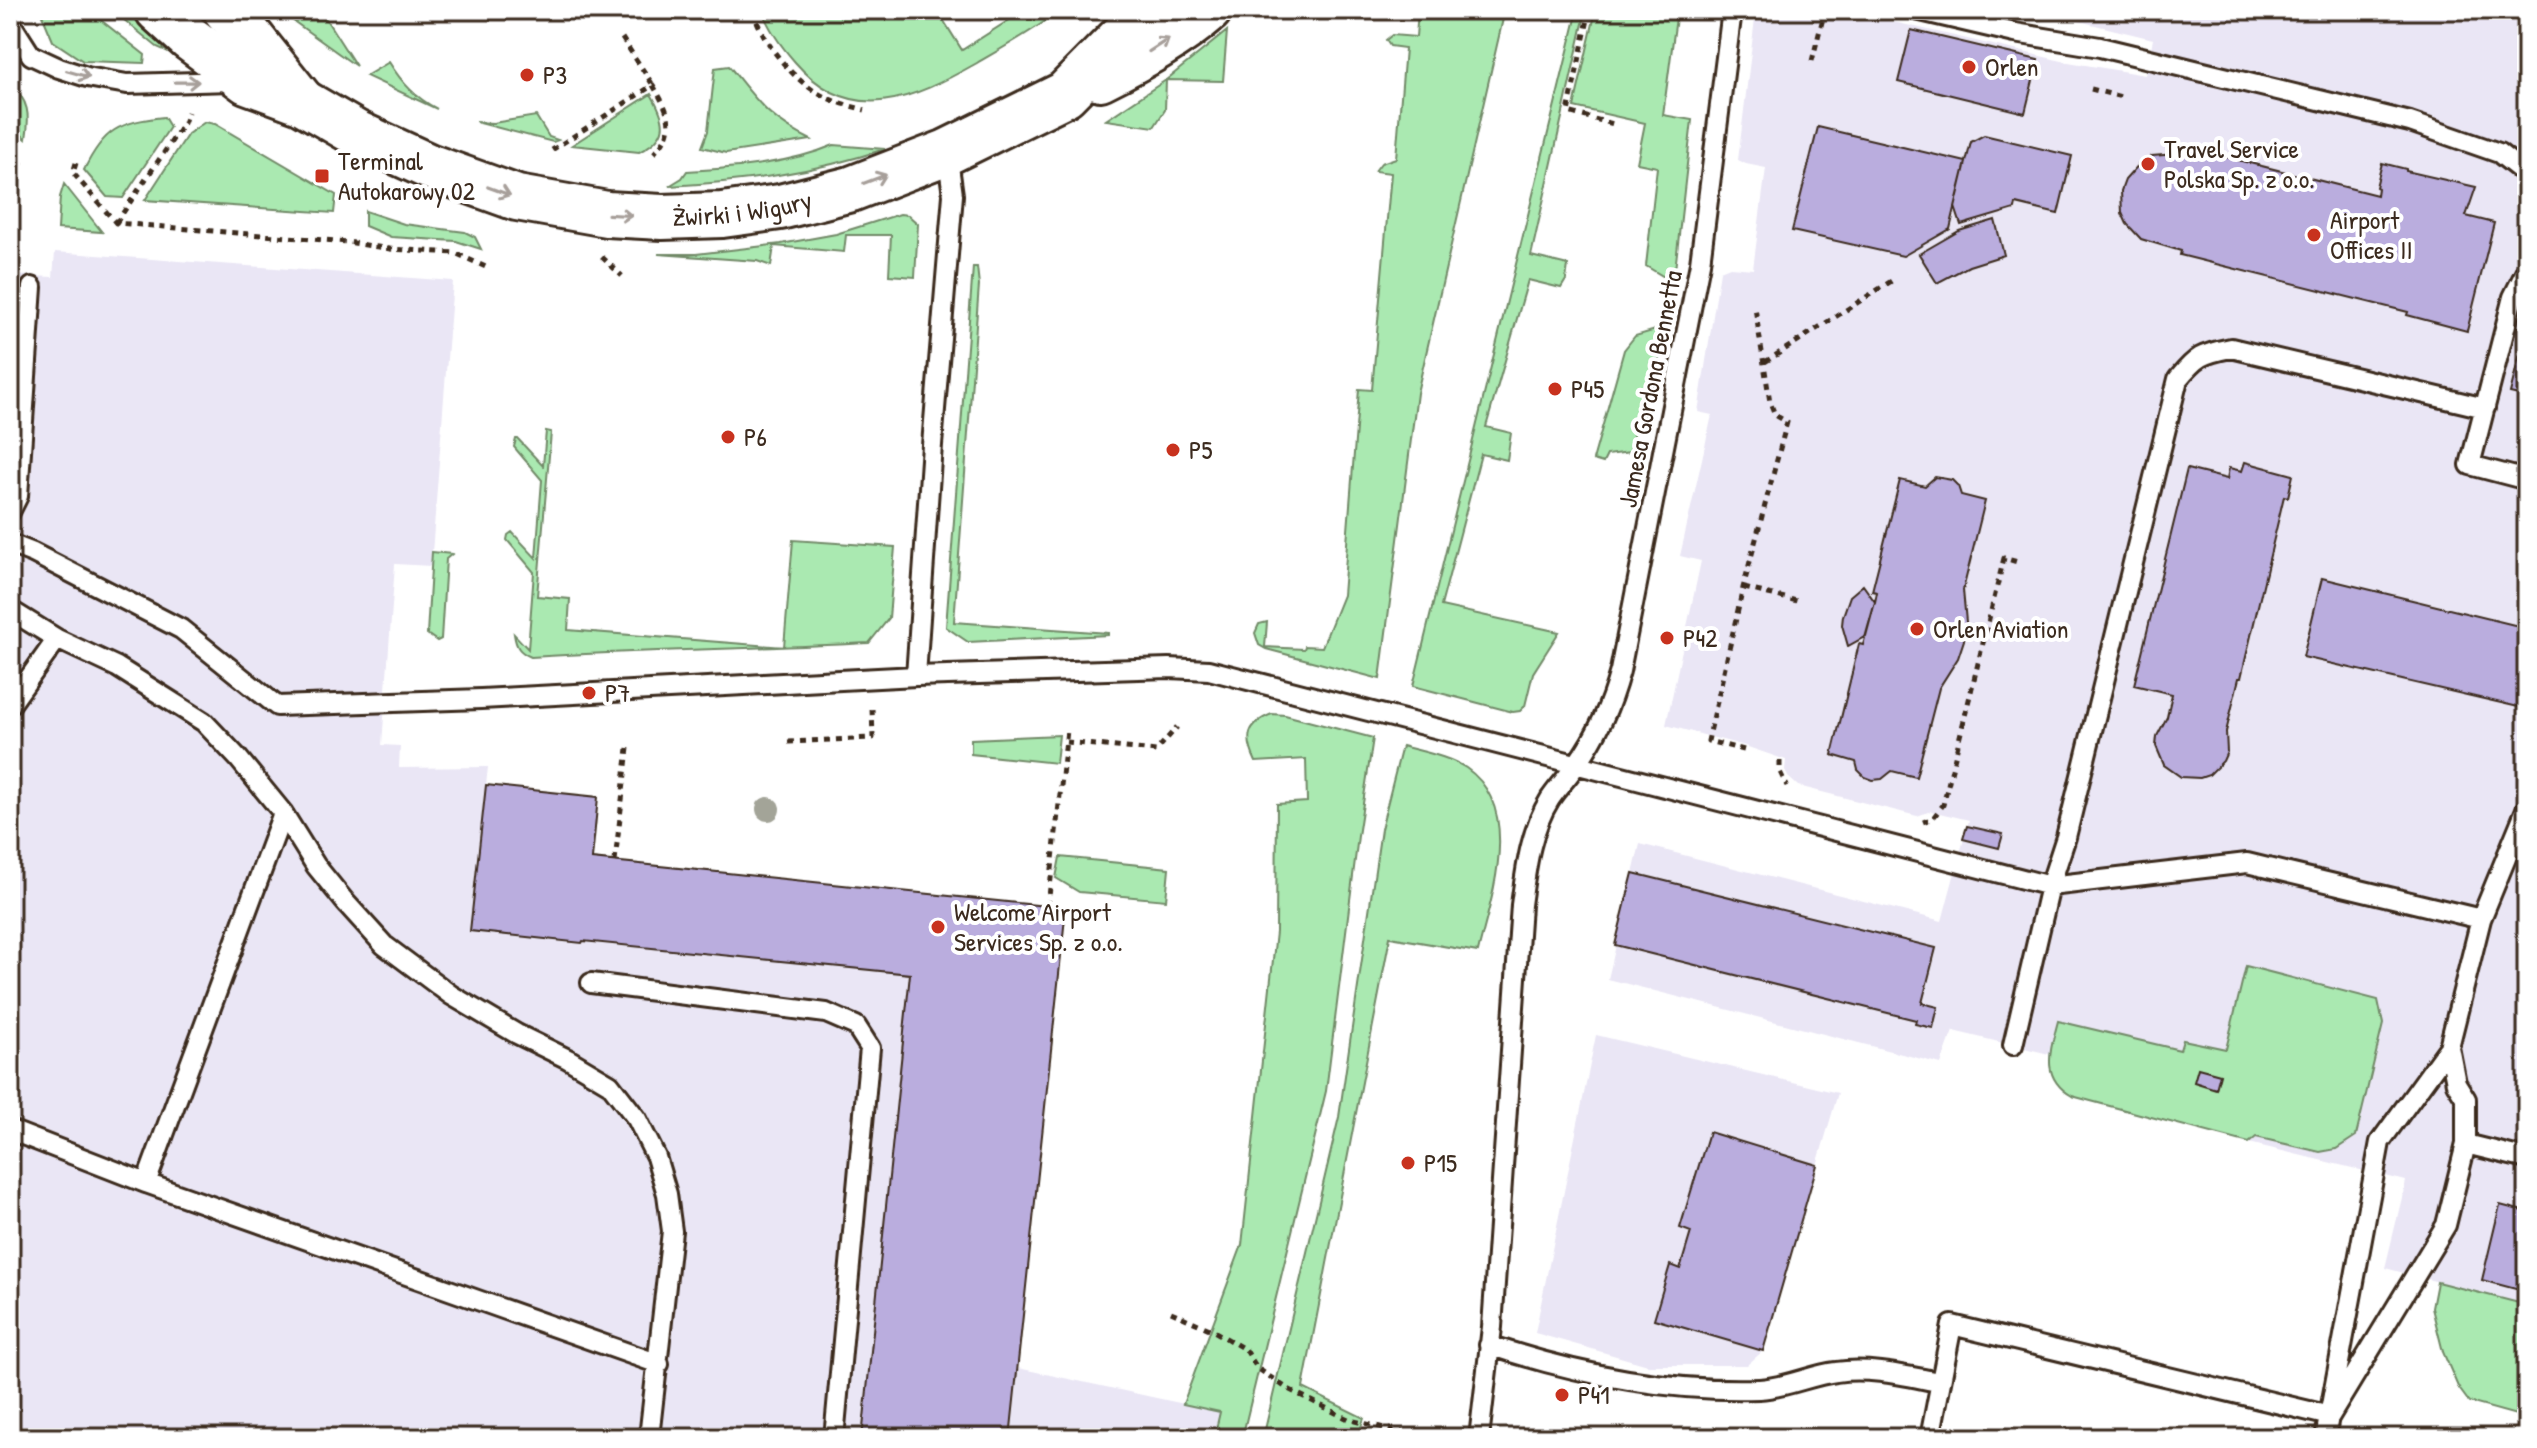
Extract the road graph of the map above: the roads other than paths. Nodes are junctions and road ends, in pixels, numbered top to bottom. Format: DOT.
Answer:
graph roads {
  1 [pos="158,10"];
  2 [pos="226,10"];
  3 [pos="1148,10"];
  4 [pos="1209,10"];
  5 [pos="1732,10"];
  6 [pos="1916,10"];
  7 [pos="10,22"];
  8 [pos="247,81"];
  9 [pos="1065,94"];
  10 [pos="301,101"];
  11 [pos="947,152"];
  12 [pos="2527,175"];
  13 [pos="2527,269"];
  14 [pos="32,287"];
  15 [pos="2485,408"];
  16 [pos="2527,480"];
  17 [pos="10,512"];
  18 [pos="10,544"];
  19 [pos="10,610"];
  20 [pos="57,639"];
  21 [pos="916,676"];
  22 [pos="10,705"];
  23 [pos="1576,766"];
  24 [pos="2527,807"];
  25 [pos="283,813"];
  26 [pos="2050,886"];
  27 [pos="2481,919"];
  28 [pos="591,983"];
  29 [pos="2013,1045"];
  30 [pos="2449,1047"];
  31 [pos="10,1130"];
  32 [pos="2466,1144"];
  33 [pos="2527,1159"];
  34 [pos="146,1183"];
  35 [pos="1489,1345"];
  36 [pos="659,1364"];
  37 [pos="1939,1382"];
  38 [pos="2330,1416"];
  39 [pos="648,1436"];
  40 [pos="834,1438"];
  41 [pos="1479,1438"];
  42 [pos="1930,1438"];
  43 [pos="2325,1438"];
  1 -- 8 [label="street, Żwirki i Wigury"];
  2 -- 10 [label="street, Żwirki i Wigury"];
  3 -- 9 [label="street, Żwirki i Wigury"];
  9 -- 4 [label="street, one-way"];
  5 -- 23 [label="lane, Jamesa Gordona Bennetta"];
  6 -- 12 [label="lane"];
  7 -- 8 [label="lane, one-way"];
  8 -- 10 [label="street, Żwirki i Wigury"];
  9 -- 11 [label="street, Żwirki i Wigury"];
  10 -- 11 [label="street, Żwirki i Wigury, one-way"];
  11 -- 21 [label="lane"];
  13 -- 15 [label="lane"];
  14 -- 17 [label="lane"];
  15 -- 16 [label="lane"];
  15 -- 26 [label="lane"];
  18 -- 21 [label="lane"];
  19 -- 20 [label="lane"];
  20 -- 22 [label="lane"];
  20 -- 25 [label="lane"];
  21 -- 23 [label="lane"];
  23 -- 26 [label="lane"];
  23 -- 35 [label="lane, Jamesa Gordona Bennetta"];
  24 -- 27 [label="lane"];
  25 -- 34 [label="lane"];
  25 -- 36 [label="lane"];
  26 -- 27 [label="lane"];
  26 -- 29 [label="lane"];
  27 -- 30 [label="lane"];
  28 -- 40 [label="lane"];
  30 -- 32 [label="lane"];
  30 -- 38 [label="lane"];
  31 -- 34 [label="lane"];
  32 -- 33 [label="lane"];
  32 -- 38 [label="lane"];
  34 -- 36 [label="lane"];
  35 -- 37 [label="lane"];
  35 -- 41 [label="lane, Jamesa Gordona Bennetta"];
  36 -- 39 [label="lane"];
  37 -- 38 [label="lane"];
  37 -- 42 [label="lane"];
  38 -- 43 [label="lane"];
}
